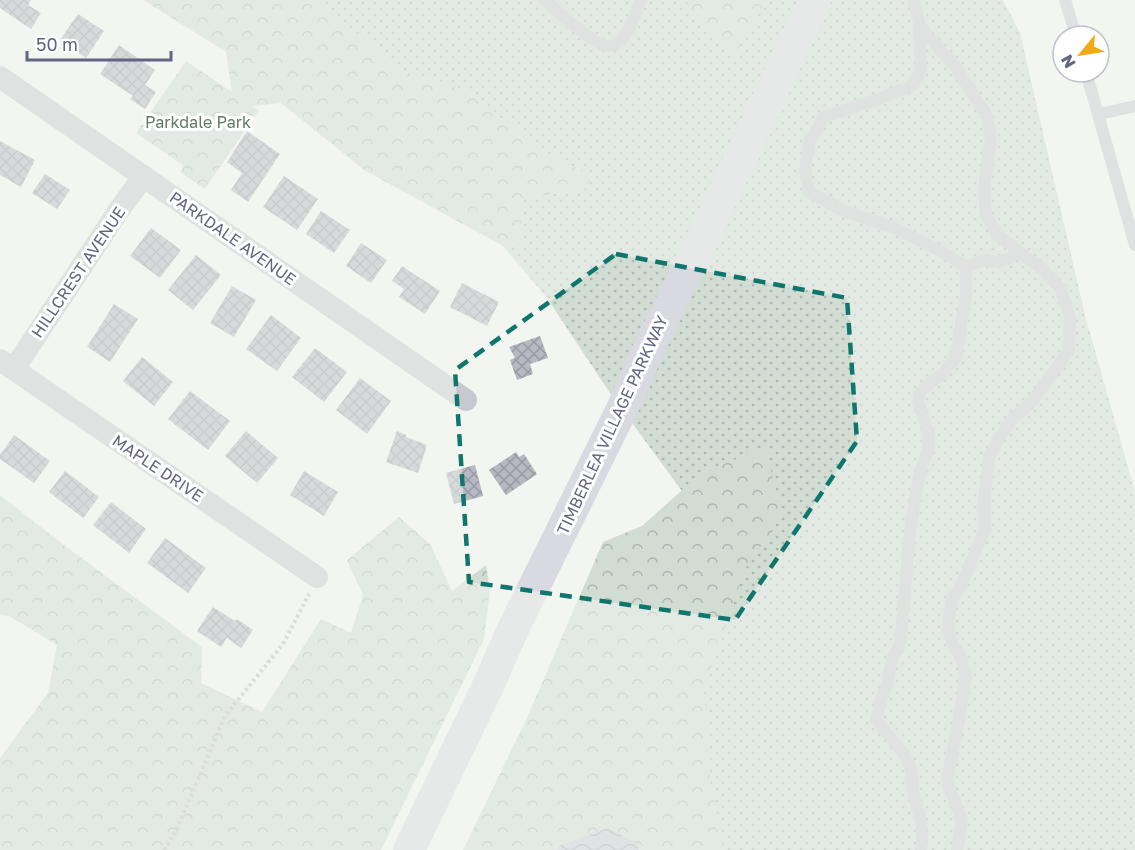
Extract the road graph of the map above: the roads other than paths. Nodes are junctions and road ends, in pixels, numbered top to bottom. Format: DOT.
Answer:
graph roads {
  1 [pos="545,0"];
  2 [pos="641,0"];
  3 [pos="815,0"];
  4 [pos="914,0"];
  5 [pos="1065,0"];
  6 [pos="1072,24"];
  7 [pos="920,27"];
  8 [pos="0,77"];
  9 [pos="1090,84"];
  10 [pos="1135,106"];
  11 [pos="1099,114"];
  12 [pos="144,176"];
  13 [pos="1135,245"];
  14 [pos="1019,252"];
  15 [pos="966,267"];
  16 [pos="7,365"];
  17 [pos="466,399"];
  18 [pos="317,577"];
  19 [pos="409,850"];
  20 [pos="921,850"];
  21 [pos="957,850"];
  1 -- 2 [label="lane"];
  3 -- 19 [label="main road, TIMBERLEA VILLAGE PARKWAY"];
  4 -- 7 [label="lane"];
  5 -- 6 [label="lane"];
  7 -- 14 [label="lane"];
  7 -- 15 [label="lane"];
  8 -- 12 [label="street, PARKDALE AVENUE"];
  9 -- 11 [label="lane"];
  10 -- 11 [label="lane"];
  11 -- 13 [label="lane"];
  12 -- 16 [label="street, HILLCREST AVENUE"];
  12 -- 17 [label="street, PARKDALE AVENUE"];
  14 -- 15 [label="lane"];
  14 -- 21 [label="lane"];
  15 -- 20 [label="lane"];
  16 -- 18 [label="street, MAPLE DRIVE"];
}
